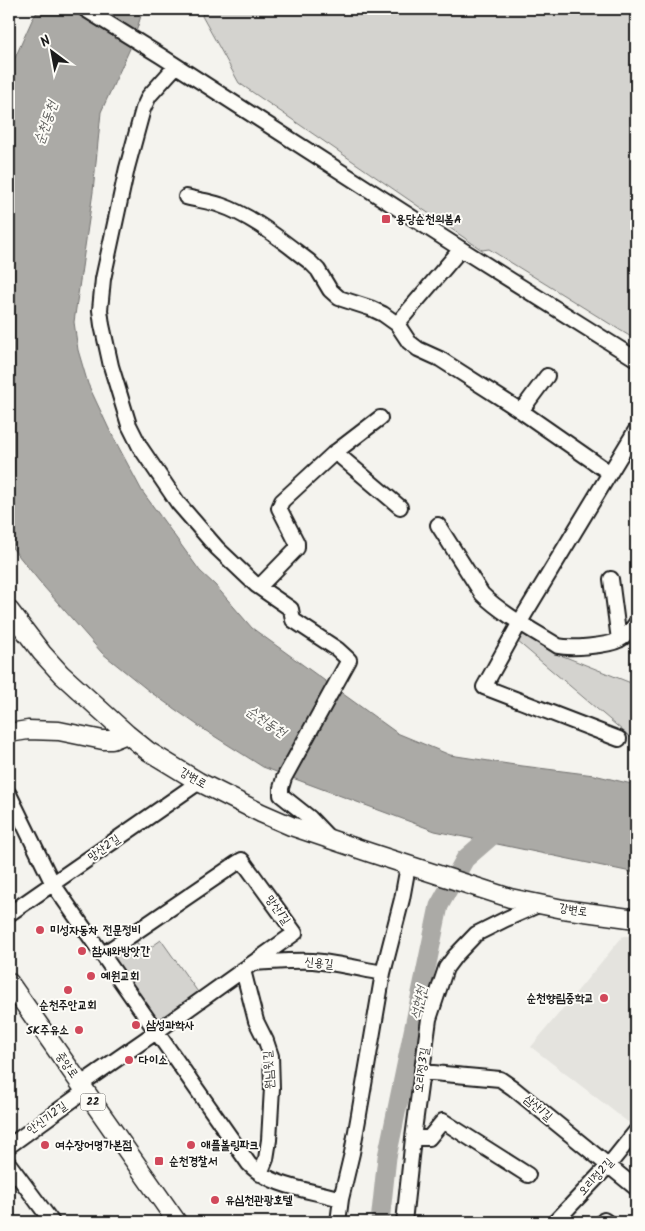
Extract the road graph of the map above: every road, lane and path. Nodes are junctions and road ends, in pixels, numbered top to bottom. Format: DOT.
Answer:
graph roads {
  1 [pos="85,9"];
  2 [pos="176,66"];
  3 [pos="186,197"];
  4 [pos="461,250"];
  5 [pos="397,324"];
  6 [pos="636,359"];
  7 [pos="548,376"];
  8 [pos="521,411"];
  9 [pos="380,418"];
  10 [pos="636,430"];
  11 [pos="335,452"];
  12 [pos="610,473"];
  13 [pos="400,507"];
  14 [pos="438,525"];
  15 [pos="611,579"];
  16 [pos="259,587"];
  17 [pos="9,610"];
  18 [pos="520,622"];
  19 [pos="636,623"];
  20 [pos="619,640"];
  21 [pos="9,732"];
  22 [pos="127,734"];
  23 [pos="619,739"];
  24 [pos="199,782"];
  25 [pos="9,794"];
  26 [pos="331,839"];
  27 [pos="408,866"];
  28 [pos="53,884"];
  29 [pos="538,905"];
  30 [pos="9,914"];
  31 [pos="636,919"];
  32 [pos="102,955"];
  33 [pos="248,966"];
  34 [pos="383,973"];
  35 [pos="9,982"];
  36 [pos="156,1032"];
  37 [pos="422,1072"];
  38 [pos="83,1088"];
  39 [pos="636,1131"];
  40 [pos="413,1138"];
  41 [pos="9,1146"];
  42 [pos="9,1164"];
  43 [pos="608,1166"];
  44 [pos="260,1174"];
  45 [pos="528,1175"];
  46 [pos="636,1188"];
  47 [pos="341,1199"];
  48 [pos="50,1221"];
  49 [pos="177,1222"];
  50 [pos="338,1222"];
  51 [pos="404,1222"];
  52 [pos="555,1222"];
  1 -- 2 [label="street"];
  2 -- 4 [label="street"];
  2 -- 16 [label="street"];
  3 -- 5 [label="street"];
  4 -- 5 [label="street"];
  4 -- 6 [label="street"];
  5 -- 8 [label="street"];
  7 -- 8 [label="street"];
  8 -- 12 [label="street"];
  9 -- 11 [label="street"];
  10 -- 12 [label="street"];
  11 -- 13 [label="street"];
  11 -- 16 [label="street"];
  12 -- 18 [label="street"];
  14 -- 18 [label="street"];
  15 -- 20 [label="street"];
  16 -- 26 [label="street"];
  17 -- 22 [label="main road, 강변로"];
  18 -- 20 [label="street"];
  18 -- 23 [label="street"];
  19 -- 20 [label="street"];
  21 -- 22 [label="main road"];
  22 -- 24 [label="main road, 강변로"];
  24 -- 26 [label="main road, 강변로"];
  24 -- 28 [label="street, 망산2길"];
  25 -- 28 [label="street"];
  26 -- 27 [label="main road, 강변로"];
  27 -- 29 [label="main road, 강변로"];
  27 -- 34 [label="street"];
  28 -- 30 [label="street, 망산2길"];
  28 -- 32 [label="street"];
  29 -- 31 [label="main road, 강변로"];
  29 -- 37 [label="street, 오리정3길"];
  32 -- 33 [label="street, 망산1길"];
  32 -- 36 [label="street"];
  33 -- 34 [label="street, 신용길"];
  33 -- 36 [label="street, 망산1길"];
  33 -- 44 [label="street, 원님윗길"];
  34 -- 47 [label="street"];
  35 -- 38 [label="main road, 중앙로 / 22"];
  36 -- 38 [label="street, 망산1길"];
  36 -- 44 [label="street"];
  37 -- 40 [label="street, 오리정3길"];
  37 -- 43 [label="street, 삼산1길"];
  38 -- 41 [label="street, 안신기2길"];
  38 -- 49 [label="main road, 중앙로 / 22"];
  39 -- 43 [label="street, 오리정2길"];
  40 -- 45 [label="street"];
  40 -- 51 [label="street, 오리정3길"];
  42 -- 48 [label="street"];
  43 -- 46 [label="street, 삼산1길"];
  43 -- 52 [label="street, 오리정2길"];
  44 -- 47 [label="street"];
  47 -- 50 [label="street"];
}
